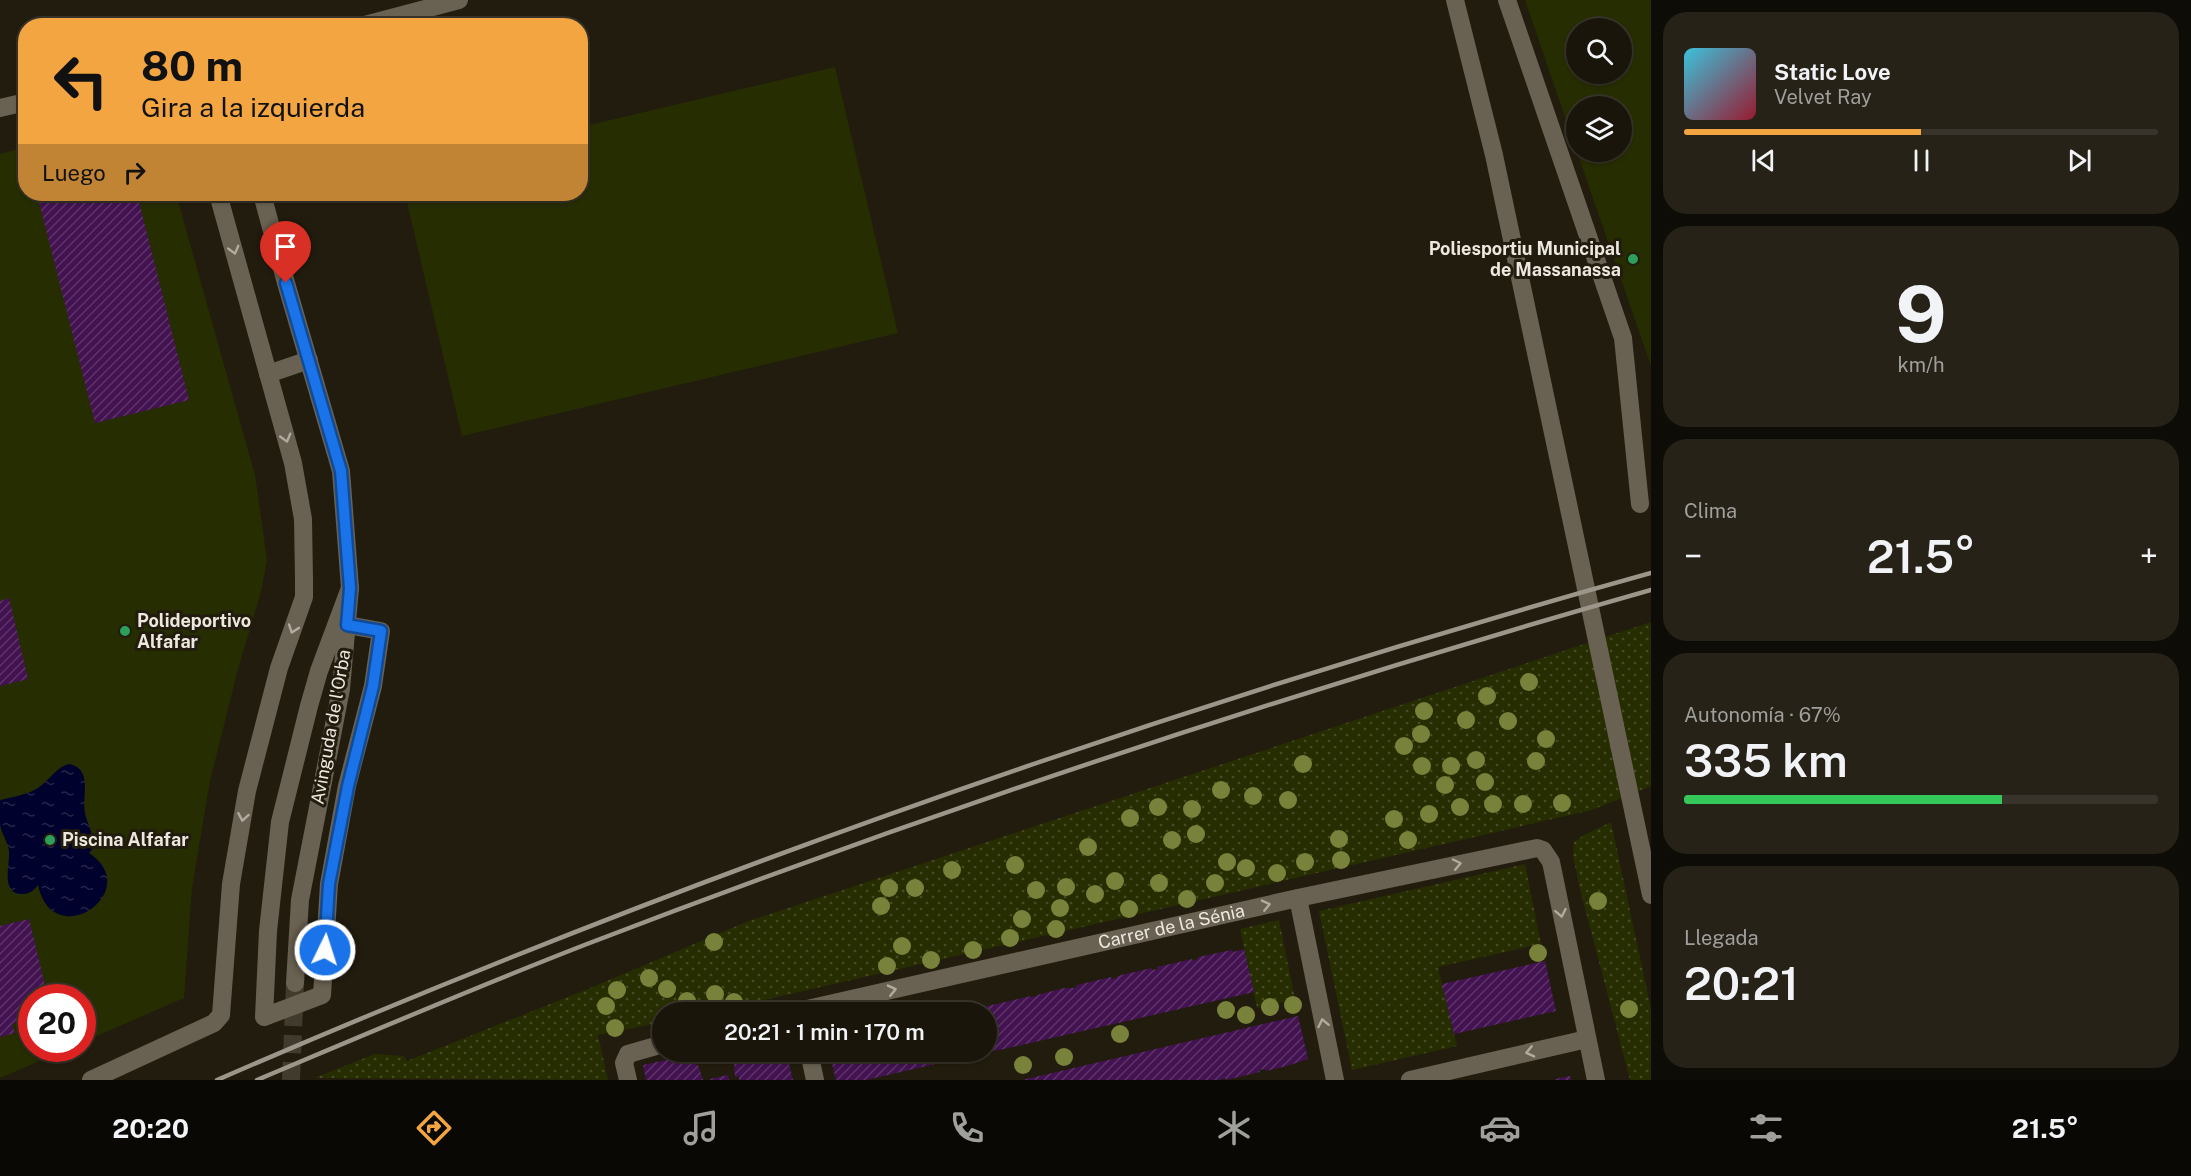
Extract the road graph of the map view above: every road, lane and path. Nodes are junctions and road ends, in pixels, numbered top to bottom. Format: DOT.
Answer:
graph roads {
  1 [pos="459,0"];
  2 [pos="1455,0"];
  3 [pos="1507,0"];
  4 [pos="392,18"];
  5 [pos="18,104"];
  6 [pos="0,108"];
  7 [pos="220,201"];
  8 [pos="264,201"];
  9 [pos="309,360"];
  10 [pos="268,374"];
  11 [pos="1640,504"];
  12 [pos="350,588"];
  13 [pos="347,625"];
  14 [pos="1651,895"];
  15 [pos="1298,898"];
  16 [pos="295,983"];
  17 [pos="842,1002"];
  18 [pos="1587,1039"];
  19 [pos="652,1047"];
  20 [pos="811,1062"];
  21 [pos="91,1080"];
  22 [pos="628,1080"];
  23 [pos="815,1080"];
  24 [pos="1335,1080"];
  25 [pos="1410,1080"];
  26 [pos="1596,1080"];
  1 -- 4 [label="street"];
  2 -- 14 [label="street"];
  3 -- 11 [label="street"];
  5 -- 6 [label="street"];
  7 -- 10 [label="street, one-way"];
  8 -- 9 [label="street, Avinguda de l'Orba"];
  9 -- 10 [label="street"];
  9 -- 12 [label="street, Avinguda de l'Orba"];
  10 -- 21 [label="street, one-way"];
  12 -- 13 [label="street, Avinguda de l'Orba"];
  12 -- 13 [label="street"];
  13 -- 16 [label="street, Avinguda de l'Orba"];
  17 -- 15 [label="street, Carrer de la Sénia, one-way"];
  15 -- 18 [label="street, Carrer de la Sénia, one-way"];
  24 -- 15 [label="street, one-way"];
  18 -- 25 [label="street, one-way"];
  18 -- 26 [label="street"];
  19 -- 22 [label="street"];
  20 -- 23 [label="street"];
}
